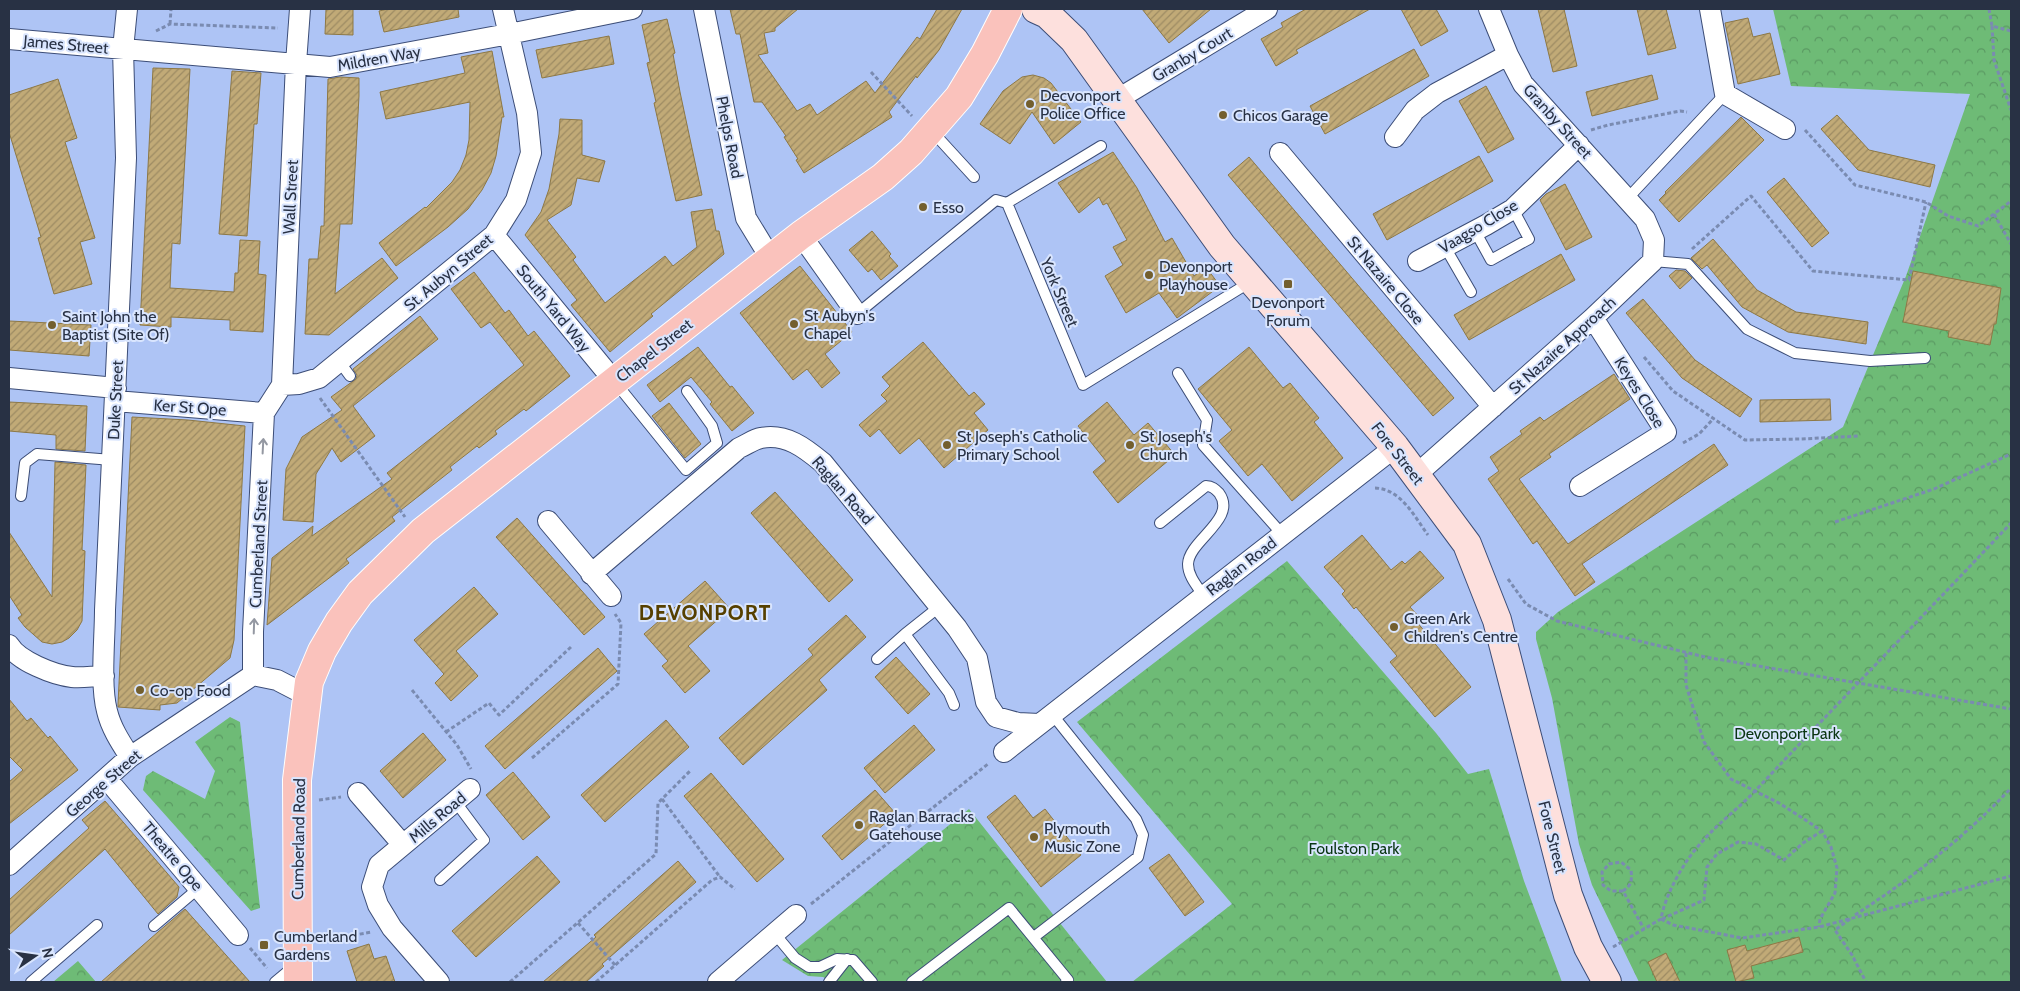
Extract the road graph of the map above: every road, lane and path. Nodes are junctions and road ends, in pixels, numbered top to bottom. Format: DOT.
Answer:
graph roads {
  1 [pos="128,9"];
  2 [pos="171,9"];
  3 [pos="300,9"];
  4 [pos="504,9"];
  5 [pos="632,9"];
  6 [pos="704,9"];
  7 [pos="1008,9"];
  8 [pos="1036,9"];
  9 [pos="1265,9"];
  10 [pos="1489,9"];
  11 [pos="1710,9"];
  12 [pos="1989,9"];
  13 [pos="1992,26"];
  14 [pos="299,29"];
  15 [pos="2011,31"];
  16 [pos="509,34"];
  17 [pos="9,39"];
  18 [pos="123,49"];
  19 [pos="1508,55"];
  20 [pos="296,63"];
  21 [pos="871,72"];
  22 [pos="1725,94"];
  23 [pos="1118,99"];
  24 [pos="2011,110"];
  25 [pos="1705,115"];
  26 [pos="1785,129"];
  27 [pos="930,131"];
  28 [pos="1395,137"];
  29 [pos="1575,140"];
  30 [pos="1101,146"];
  31 [pos="1280,153"];
  32 [pos="974,177"];
  33 [pos="1628,198"];
  34 [pos="2011,201"];
  35 [pos="1926,202"];
  36 [pos="1007,203"];
  37 [pos="1512,208"];
  38 [pos="1994,214"];
  39 [pos="1475,231"];
  40 [pos="494,235"];
  41 [pos="801,235"];
  42 [pos="2011,244"];
  43 [pos="1445,247"];
  44 [pos="771,259"];
  45 [pos="1418,260"];
  46 [pos="1653,261"];
  47 [pos="1677,263"];
  48 [pos="1252,281"];
  49 [pos="1471,292"];
  50 [pos="857,314"];
  51 [pos="1593,318"];
  52 [pos="1641,353"];
  53 [pos="1925,358"];
  54 [pos="1178,373"];
  55 [pos="9,378"];
  56 [pos="307,381"];
  57 [pos="614,382"];
  58 [pos="282,385"];
  59 [pos="687,391"];
  60 [pos="116,394"];
  61 [pos="1493,407"];
  62 [pos="264,413"];
  63 [pos="1714,418"];
  64 [pos="1699,434"];
  65 [pos="1860,436"];
  66 [pos="1395,447"];
  67 [pos="2011,454"];
  68 [pos="112,460"];
  69 [pos="1416,475"];
  70 [pos="1580,486"];
  71 [pos="1372,488"];
  72 [pos="21,496"];
  73 [pos="548,521"];
  74 [pos="1835,522"];
  75 [pos="1160,523"];
  76 [pos="2011,523"];
  77 [pos="1282,534"];
  78 [pos="418,536"];
  79 [pos="1431,540"];
  80 [pos="1504,571"];
  81 [pos="591,574"];
  82 [pos="1204,595"];
  83 [pos="611,596"];
  84 [pos="939,607"];
  85 [pos="905,634"];
  86 [pos="9,645"];
  87 [pos="572,646"];
  88 [pos="1686,653"];
  89 [pos="877,660"];
  90 [pos="253,675"];
  91 [pos="104,676"];
  92 [pos="1860,683"];
  93 [pos="412,690"];
  94 [pos="308,696"];
  95 [pos="954,705"];
  96 [pos="2011,709"];
  97 [pos="1046,719"];
  98 [pos="446,732"];
  99 [pos="1004,752"];
  100 [pos="130,757"];
  101 [pos="532,758"];
  102 [pos="690,771"];
  103 [pos="107,779"];
  104 [pos="2011,788"];
  105 [pos="1755,791"];
  106 [pos="358,793"];
  107 [pos="463,795"];
  108 [pos="662,799"];
  109 [pos="297,803"];
  110 [pos="1822,832"];
  111 [pos="403,845"];
  112 [pos="9,865"];
  113 [pos="2011,876"];
  114 [pos="720,877"];
  115 [pos="440,880"];
  116 [pos="200,888"];
  117 [pos="735,889"];
  118 [pos="1623,891"];
  119 [pos="796,915"];
  120 [pos="1853,916"];
  121 [pos="1661,919"];
  122 [pos="578,923"];
  123 [pos="97,925"];
  124 [pos="154,926"];
  125 [pos="1819,926"];
  126 [pos="392,928"];
  127 [pos="1644,929"];
  128 [pos="775,934"];
  129 [pos="238,935"];
  130 [pos="1034,938"];
  131 [pos="1593,958"];
  132 [pos="847,959"];
  133 [pos="615,965"];
  134 [pos="289,970"];
  135 [pos="31,982"];
  136 [pos="439,982"];
  137 [pos="510,982"];
  138 [pos="596,982"];
  139 [pos="718,982"];
  140 [pos="829,982"];
  141 [pos="872,982"];
  142 [pos="912,982"];
  143 [pos="1066,982"];
  144 [pos="1607,982"];
  145 [pos="1866,982"];
  1 -- 18 [label="street, Duke Street"];
  2 -- 14 [label="path"];
  3 -- 14 [label="street, Wall Street"];
  4 -- 16 [label="street, St. Aubyn Street"];
  5 -- 16 [label="street, Mildren Way"];
  6 -- 44 [label="street, Phelps Road"];
  7 -- 27 [label="main road, Chapel Street"];
  8 -- 23 [label="street, Fore Street"];
  9 -- 23 [label="street, Granby Court"];
  10 -- 19 [label="street, Granby Street"];
  11 -- 22 [label="street"];
  12 -- 13 [label="path"];
  13 -- 15 [label="path"];
  13 -- 24 [label="path"];
  14 -- 20 [label="street, Wall Street"];
  16 -- 20 [label="street, Mildren Way"];
  16 -- 40 [label="street, St. Aubyn Street"];
  17 -- 18 [label="street, James Street"];
  18 -- 20 [label="street, Mildren Way"];
  18 -- 60 [label="street, Duke Street"];
  19 -- 28 [label="street"];
  19 -- 29 [label="street, Granby Street"];
  20 -- 58 [label="street, Wall Street"];
  21 -- 27 [label="path"];
  22 -- 25 [label="lane"];
  22 -- 26 [label="street"];
  23 -- 48 [label="street, Fore Street"];
  25 -- 29 [label="path"];
  25 -- 33 [label="lane"];
  26 -- 35 [label="path"];
  27 -- 32 [label="lane"];
  27 -- 41 [label="main road, Chapel Street"];
  29 -- 33 [label="street, Granby Street"];
  29 -- 37 [label="street, Vaagso Close"];
  30 -- 36 [label="lane"];
  31 -- 61 [label="street, St Nazaire Close"];
  33 -- 46 [label="street"];
  34 -- 38 [label="path"];
  35 -- 38 [label="path"];
  35 -- 47 [label="path"];
  36 -- 48 [label="lane, York Street"];
  36 -- 50 [label="lane"];
  37 -- 39 [label="street, Vaagso Close"];
  37 -- 39 [label="lane"];
  38 -- 42 [label="path"];
  39 -- 43 [label="street, Vaagso Close"];
  40 -- 56 [label="street, St. Aubyn Street"];
  40 -- 57 [label="street, South Yard Way"];
  41 -- 44 [label="main road, Chapel Street"];
  41 -- 50 [label="street"];
  43 -- 45 [label="street, Vaagso Close"];
  43 -- 49 [label="lane"];
  44 -- 57 [label="main road, Chapel Street"];
  46 -- 47 [label="lane"];
  46 -- 51 [label="street, St Nazaire Approach"];
  47 -- 53 [label="lane"];
  48 -- 66 [label="street, Fore Street"];
  51 -- 61 [label="street, St Nazaire Approach"];
  51 -- 70 [label="street, Keyes Close"];
  52 -- 63 [label="path"];
  54 -- 77 [label="lane"];
  55 -- 60 [label="street, Ker St Ope"];
  56 -- 58 [label="street, St. Aubyn Street"];
  56 -- 78 [label="path"];
  57 -- 59 [label="lane"];
  57 -- 78 [label="main road, Chapel Street"];
  58 -- 62 [label="street"];
  60 -- 62 [label="street, Ker St Ope"];
  60 -- 68 [label="street, Duke Street"];
  61 -- 69 [label="street, St Nazaire Approach"];
  90 -- 62 [label="street, Cumberland Street, one-way"];
  63 -- 64 [label="path"];
  63 -- 65 [label="path"];
  66 -- 69 [label="street, Fore Street"];
  66 -- 77 [label="street, Raglan Road"];
  67 -- 74 [label="path"];
  68 -- 72 [label="lane"];
  68 -- 91 [label="street, Duke Street"];
  69 -- 131 [label="street, Fore Street"];
  71 -- 79 [label="path"];
  73 -- 81 [label="street"];
  75 -- 82 [label="lane"];
  76 -- 92 [label="path"];
  77 -- 82 [label="street, Raglan Road"];
  78 -- 94 [label="main road, Chapel Street"];
  80 -- 88 [label="path"];
  81 -- 83 [label="street"];
  81 -- 84 [label="street, Raglan Road"];
  82 -- 97 [label="street, Raglan Road"];
  83 -- 101 [label="path"];
  84 -- 85 [label="lane"];
  84 -- 97 [label="street, Raglan Road"];
  85 -- 89 [label="lane"];
  85 -- 95 [label="lane"];
  86 -- 91 [label="street"];
  87 -- 98 [label="path"];
  88 -- 92 [label="path"];
  88 -- 105 [label="path"];
  90 -- 94 [label="street"];
  90 -- 100 [label="street, George Street"];
  91 -- 100 [label="street, Duke Street"];
  92 -- 96 [label="path"];
  92 -- 105 [label="path"];
  93 -- 98 [label="path"];
  94 -- 109 [label="main road, Cumberland Road"];
  97 -- 99 [label="street, Raglan Road"];
  97 -- 130 [label="lane"];
  98 -- 107 [label="path"];
  99 -- 119 [label="path"];
  100 -- 103 [label="street, George Street"];
  102 -- 108 [label="path"];
  103 -- 112 [label="street, George Street"];
  103 -- 116 [label="street, Theatre Ope"];
  104 -- 120 [label="path"];
  105 -- 110 [label="path"];
  105 -- 121 [label="path"];
  106 -- 109 [label="path"];
  106 -- 111 [label="street, Mills Road"];
  107 -- 111 [label="street, Mills Road"];
  107 -- 115 [label="lane"];
  108 -- 114 [label="path"];
  108 -- 122 [label="path"];
  109 -- 134 [label="main road, Cumberland Road"];
  110 -- 121 [label="path"];
  110 -- 125 [label="path"];
  111 -- 126 [label="street, Mills Road"];
  113 -- 120 [label="path"];
  114 -- 117 [label="path"];
  114 -- 133 [label="path"];
  116 -- 124 [label="lane"];
  116 -- 129 [label="street, Theatre Ope"];
  118 -- 118 [label="path"];
  118 -- 127 [label="path"];
  119 -- 128 [label="street"];
  120 -- 125 [label="path"];
  120 -- 145 [label="path"];
  121 -- 125 [label="path"];
  121 -- 127 [label="path"];
  122 -- 133 [label="path"];
  122 -- 137 [label="path"];
  123 -- 135 [label="lane"];
  126 -- 134 [label="path"];
  126 -- 136 [label="street, Mills Road"];
  127 -- 131 [label="path"];
  128 -- 132 [label="lane"];
  128 -- 139 [label="street"];
  129 -- 134 [label="path"];
  130 -- 142 [label="lane"];
  130 -- 143 [label="lane"];
  131 -- 144 [label="street, Fore Street"];
  132 -- 140 [label="lane"];
  132 -- 141 [label="lane"];
  133 -- 138 [label="path"];
}
